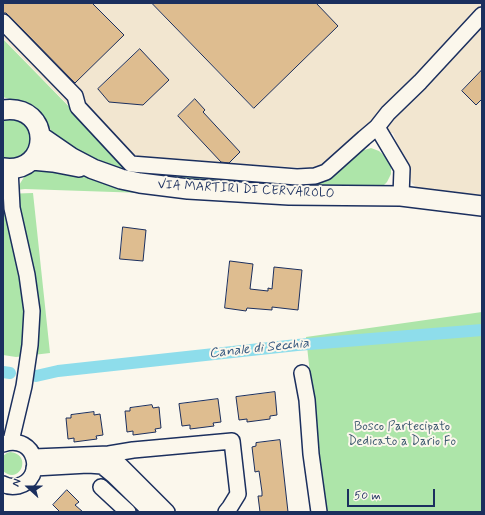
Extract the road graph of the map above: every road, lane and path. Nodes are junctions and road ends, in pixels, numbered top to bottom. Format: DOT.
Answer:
graph roads {
  1 [pos="482,15"];
  2 [pos="3,22"];
  3 [pos="3,110"];
  4 [pos="377,127"];
  5 [pos="40,136"];
  6 [pos="32,160"];
  7 [pos="7,168"];
  8 [pos="93,169"];
  9 [pos="401,196"];
  10 [pos="482,206"];
  11 [pos="302,373"];
  12 [pos="7,443"];
  13 [pos="109,454"];
  14 [pos="34,463"];
  15 [pos="4,486"];
  16 [pos="102,487"];
  17 [pos="128,512"];
  18 [pos="151,512"];
  19 [pos="167,512"];
  20 [pos="226,512"];
  21 [pos="319,512"];
  1 -- 4 [label="street, VIA MARTIRI DI CERVAROLO"];
  2 -- 4 [label="street, VIA MARTIRI DI CERVAROLO"];
  3 -- 5 [label="main road"];
  4 -- 9 [label="street"];
  5 -- 6 [label="main road"];
  5 -- 8 [label="main road, VIA MARTIRI DI CERVAROLO"];
  6 -- 7 [label="main road"];
  6 -- 8 [label="main road, VIA MARTIRI DI CERVAROLO"];
  7 -- 12 [label="street"];
  8 -- 9 [label="main road, VIA MARTIRI DI CERVAROLO"];
  9 -- 10 [label="main road, VIA MARTIRI DI CERVAROLO"];
  11 -- 21 [label="street"];
  12 -- 14 [label="street"];
  13 -- 14 [label="street"];
  13 -- 19 [label="street"];
  13 -- 20 [label="street"];
  14 -- 15 [label="street"];
  14 -- 18 [label="street"];
  16 -- 17 [label="street"];
}
